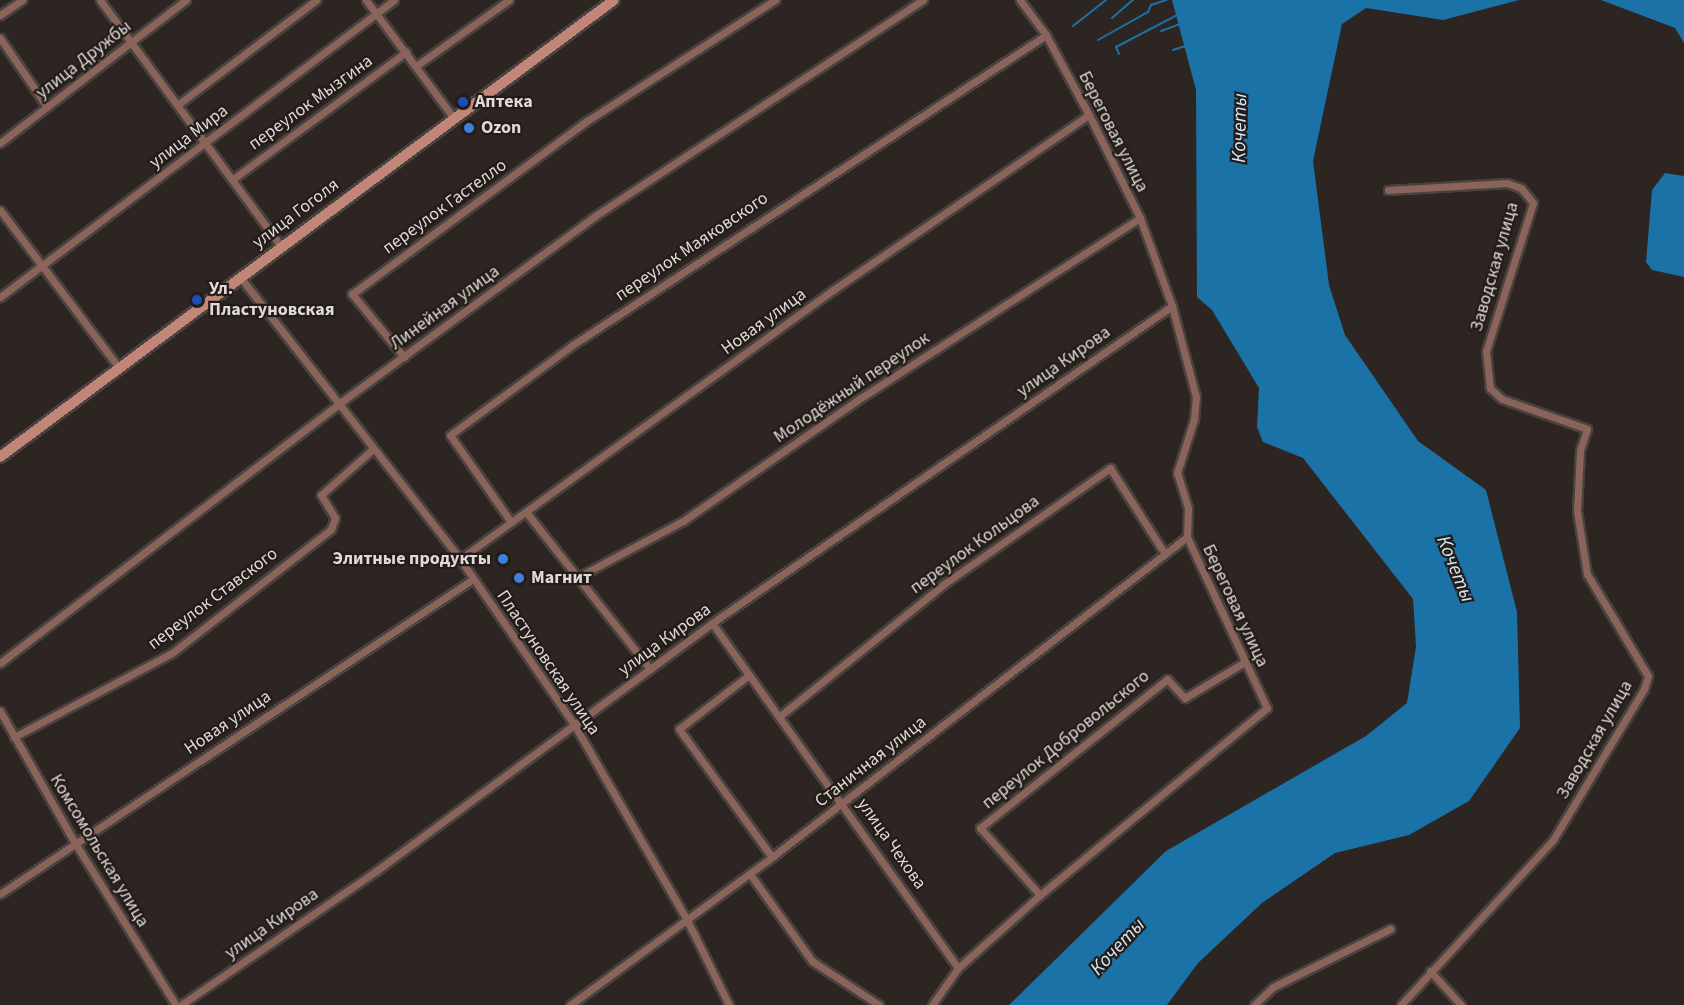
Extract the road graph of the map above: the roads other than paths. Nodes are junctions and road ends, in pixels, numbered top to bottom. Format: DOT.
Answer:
graph roads {
  1 [pos="22,0"];
  2 [pos="100,0"];
  3 [pos="186,0"];
  4 [pos="316,0"];
  5 [pos="366,0"];
  6 [pos="394,0"];
  7 [pos="509,0"];
  8 [pos="614,0"];
  9 [pos="775,0"];
  10 [pos="923,0"];
  11 [pos="1020,0"];
  12 [pos="377,13"];
  13 [pos="0,15"];
  14 [pos="1046,34"];
  15 [pos="0,38"];
  16 [pos="132,41"];
  17 [pos="406,52"];
  18 [pos="416,66"];
  19 [pos="180,103"];
  20 [pos="47,107"];
  21 [pos="1089,115"];
  22 [pos="453,117"];
  23 [pos="0,143"];
  24 [pos="207,143"];
  25 [pos="233,179"];
  26 [pos="1388,190"];
  27 [pos="0,210"];
  28 [pos="1140,218"];
  29 [pos="281,246"];
  30 [pos="42,265"];
  31 [pos="240,277"];
  32 [pos="0,297"];
  33 [pos="1172,306"];
  34 [pos="404,357"];
  35 [pos="119,368"];
  36 [pos="337,405"];
  37 [pos="373,449"];
  38 [pos="0,457"];
  39 [pos="526,512"];
  40 [pos="511,522"];
  41 [pos="1187,537"];
  42 [pos="1165,554"];
  43 [pos="460,559"];
  44 [pos="578,577"];
  45 [pos="473,579"];
  46 [pos="712,623"];
  47 [pos="0,663"];
  48 [pos="1243,663"];
  49 [pos="650,669"];
  50 [pos="748,675"];
  51 [pos="0,711"];
  52 [pos="780,716"];
  53 [pos="575,726"];
  54 [pos="14,737"];
  55 [pos="843,802"];
  56 [pos="75,843"];
  57 [pos="772,857"];
  58 [pos="750,874"];
  59 [pos="0,894"];
  60 [pos="1040,895"];
  61 [pos="687,920"];
  62 [pos="1390,929"];
  63 [pos="958,968"];
  64 [pos="1430,970"];
  65 [pos="176,1005"];
  66 [pos="181,1005"];
  67 [pos="570,1005"];
  68 [pos="729,1005"];
  69 [pos="879,1005"];
  70 [pos="932,1005"];
  71 [pos="1254,1005"];
  72 [pos="1401,1005"];
  73 [pos="1461,1005"];
  1 -- 13 [label="street"];
  2 -- 16 [label="street"];
  3 -- 16 [label="street, улица Дружбы"];
  4 -- 19 [label="street"];
  5 -- 12 [label="street"];
  6 -- 12 [label="street, улица Мира"];
  7 -- 18 [label="street"];
  8 -- 22 [label="street, улица Гоголя"];
  9 -- 34 [label="street, переулок Гастелло"];
  10 -- 34 [label="street, Линейная улица"];
  11 -- 14 [label="street, Береговая улица"];
  12 -- 17 [label="street"];
  12 -- 24 [label="street, улица Мира"];
  14 -- 21 [label="street, Береговая улица"];
  14 -- 40 [label="street, переулок Маяковского"];
  15 -- 20 [label="street"];
  16 -- 19 [label="street"];
  16 -- 20 [label="street, улица Дружбы"];
  17 -- 18 [label="street"];
  17 -- 25 [label="street, переулок Мызгина"];
  18 -- 22 [label="street"];
  19 -- 24 [label="street"];
  20 -- 23 [label="street, улица Дружбы"];
  21 -- 28 [label="street, Береговая улица"];
  21 -- 39 [label="street, Новая улица"];
  22 -- 29 [label="street, улица Гоголя"];
  24 -- 25 [label="street"];
  24 -- 30 [label="street, улица Мира"];
  25 -- 29 [label="street"];
  26 -- 64 [label="street, Заводская улица"];
  27 -- 30 [label="street"];
  28 -- 33 [label="street, Береговая улица"];
  28 -- 44 [label="street, Молодёжный переулок"];
  29 -- 31 [label="street, улица Гоголя"];
  30 -- 32 [label="street, улица Мира"];
  30 -- 35 [label="street"];
  31 -- 35 [label="street, улица Гоголя"];
  31 -- 36 [label="street, Пластуновская улица"];
  33 -- 41 [label="street, Береговая улица"];
  33 -- 46 [label="street, улица Кирова"];
  34 -- 36 [label="street, Линейная улица"];
  35 -- 38 [label="street, улица Гоголя"];
  36 -- 37 [label="street, Пластуновская улица"];
  36 -- 47 [label="street, Линейная улица"];
  37 -- 43 [label="street, Пластуновская улица"];
  37 -- 54 [label="street, переулок Ставского"];
  39 -- 40 [label="street, Новая улица"];
  39 -- 44 [label="street"];
  40 -- 43 [label="street, Новая улица"];
  41 -- 42 [label="street, Станичная улица"];
  41 -- 48 [label="street, Береговая улица"];
  42 -- 52 [label="street, переулок Кольцова"];
  42 -- 55 [label="street, Станичная улица"];
  43 -- 45 [label="street, Пластуновская улица"];
  44 -- 49 [label="street"];
  45 -- 53 [label="street, Пластуновская улица"];
  45 -- 56 [label="street, Новая улица"];
  46 -- 49 [label="street, улица Кирова"];
  46 -- 50 [label="street, улица Чехова"];
  48 -- 60 [label="street, Береговая улица"];
  48 -- 60 [label="street, переулок Добровольского"];
  49 -- 53 [label="street, улица Кирова"];
  50 -- 52 [label="street, улица Чехова"];
  50 -- 57 [label="street"];
  51 -- 54 [label="street, Комсомольская улица"];
  52 -- 55 [label="street, улица Чехова"];
  53 -- 61 [label="street, Пластуновская улица"];
  53 -- 66 [label="street, улица Кирова"];
  54 -- 56 [label="street, Комсомольская улица"];
  55 -- 57 [label="street, Станичная улица"];
  55 -- 63 [label="street, улица Чехова"];
  56 -- 59 [label="street, Новая улица"];
  56 -- 65 [label="street, Комсомольская улица"];
  57 -- 58 [label="street, Станичная улица"];
  58 -- 61 [label="street, Станичная улица"];
  58 -- 69 [label="street"];
  60 -- 63 [label="street, Береговая улица"];
  61 -- 67 [label="street, Станичная улица"];
  61 -- 68 [label="street, Пластуновская улица"];
  62 -- 71 [label="street"];
  63 -- 70 [label="street, Береговая улица"];
  64 -- 72 [label="street, Заводская улица"];
  64 -- 73 [label="street"];
}
